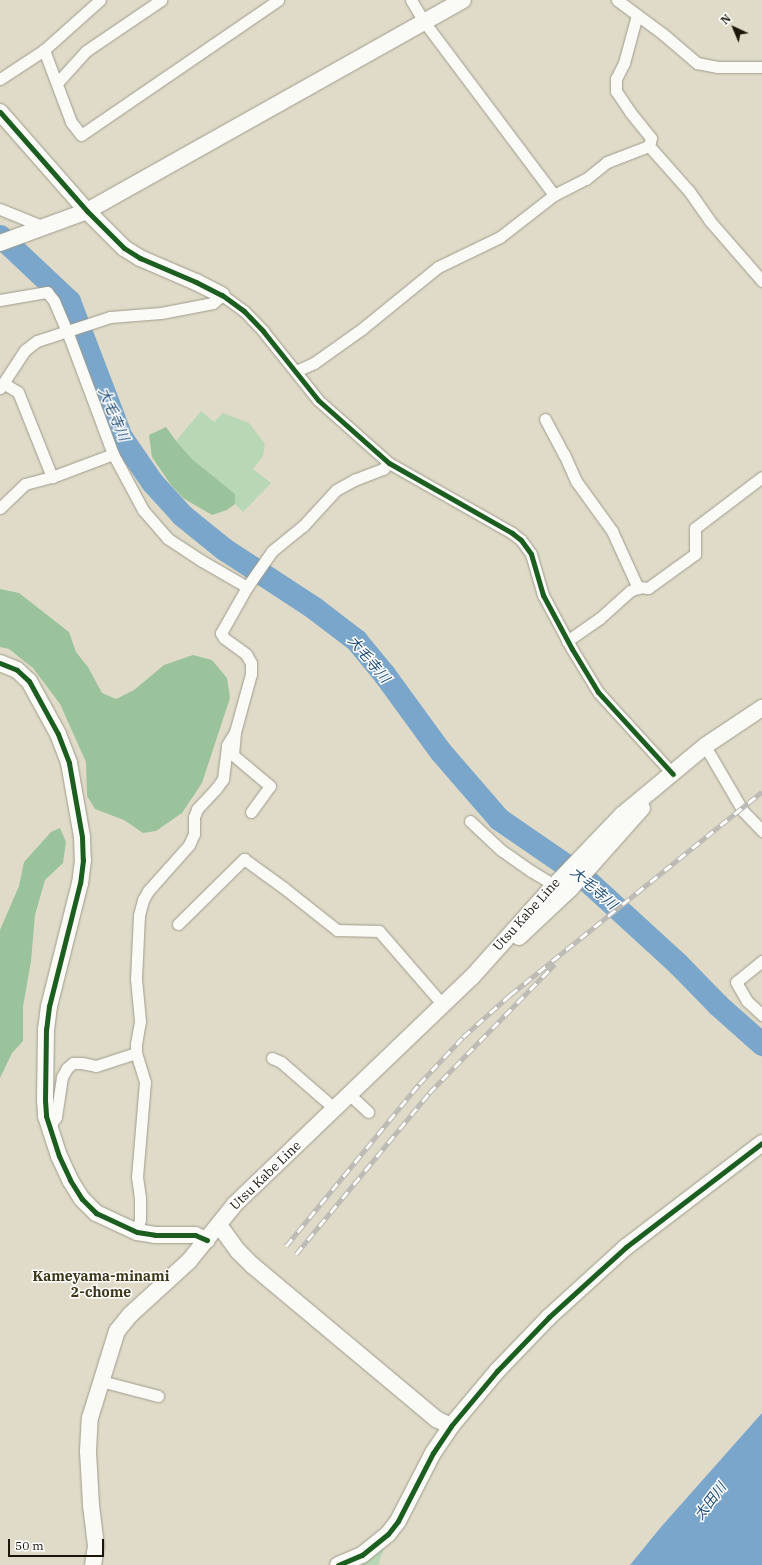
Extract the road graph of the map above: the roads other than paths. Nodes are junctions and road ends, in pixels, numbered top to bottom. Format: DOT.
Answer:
graph roads {
  1 [pos="100,0"];
  2 [pos="161,0"];
  3 [pos="278,0"];
  4 [pos="411,0"];
  5 [pos="463,0"];
  6 [pos="617,0"];
  7 [pos="637,15"];
  8 [pos="425,23"];
  9 [pos="44,50"];
  10 [pos="762,67"];
  11 [pos="0,79"];
  12 [pos="57,83"];
  13 [pos="0,112"];
  14 [pos="649,146"];
  15 [pos="554,195"];
  16 [pos="0,209"];
  17 [pos="87,211"];
  18 [pos="40,229"];
  19 [pos="0,243"];
  20 [pos="762,280"];
  21 [pos="222,296"];
  22 [pos="0,300"];
  23 [pos="71,330"];
  24 [pos="296,372"];
  25 [pos="2,385"];
  26 [pos="545,419"];
  27 [pos="113,454"];
  28 [pos="389,463"];
  29 [pos="52,477"];
  30 [pos="762,477"];
  31 [pos="0,508"];
  32 [pos="249,584"];
  33 [pos="638,588"];
  34 [pos="567,640"];
  35 [pos="0,663"];
  36 [pos="762,708"];
  37 [pos="235,732"];
  38 [pos="705,746"];
  39 [pos="673,774"];
  40 [pos="251,812"];
  41 [pos="470,821"];
  42 [pos="762,831"];
  43 [pos="561,885"];
  44 [pos="178,924"];
  45 [pos="762,961"];
  46 [pos="443,1005"];
  47 [pos="762,1014"];
  48 [pos="136,1053"];
  49 [pos="272,1058"];
  50 [pos="350,1095"];
  51 [pos="335,1109"];
  52 [pos="368,1112"];
  53 [pos="49,1127"];
  54 [pos="762,1144"];
  55 [pos="219,1225"];
  56 [pos="137,1232"];
  57 [pos="206,1240"];
  58 [pos="101,1382"];
  59 [pos="158,1396"];
  60 [pos="451,1426"];
  61 [pos="94,1565"];
  62 [pos="338,1565"];
  1 -- 9 [label="street"];
  2 -- 12 [label="street"];
  3 -- 12 [label="street"];
  4 -- 8 [label="street"];
  5 -- 8 [label="street"];
  6 -- 7 [label="street"];
  7 -- 10 [label="street"];
  7 -- 14 [label="street"];
  8 -- 15 [label="street"];
  8 -- 17 [label="street"];
  9 -- 11 [label="street"];
  9 -- 12 [label="street"];
  13 -- 17 [label="street"];
  14 -- 15 [label="street"];
  14 -- 20 [label="street"];
  15 -- 24 [label="street"];
  16 -- 18 [label="street"];
  17 -- 18 [label="street"];
  17 -- 21 [label="street"];
  18 -- 19 [label="street"];
  21 -- 23 [label="street"];
  21 -- 24 [label="street"];
  22 -- 23 [label="street"];
  23 -- 25 [label="street"];
  23 -- 27 [label="street"];
  24 -- 28 [label="street"];
  25 -- 29 [label="street"];
  26 -- 33 [label="street"];
  27 -- 29 [label="street"];
  27 -- 32 [label="street"];
  28 -- 32 [label="street"];
  28 -- 34 [label="street"];
  29 -- 31 [label="street"];
  30 -- 33 [label="street"];
  32 -- 37 [label="street"];
  33 -- 34 [label="street"];
  34 -- 39 [label="street"];
  35 -- 53 [label="street"];
  36 -- 38 [label="street, Utsu Kabe Line"];
  37 -- 40 [label="street"];
  37 -- 48 [label="street"];
  38 -- 39 [label="street, Utsu Kabe Line"];
  38 -- 42 [label="street"];
  39 -- 43 [label="street, Utsu Kabe Line"];
  41 -- 43 [label="street"];
  43 -- 46 [label="street, Utsu Kabe Line"];
  44 -- 46 [label="street"];
  45 -- 47 [label="street"];
  46 -- 50 [label="street, Utsu Kabe Line"];
  48 -- 53 [label="street"];
  48 -- 56 [label="street"];
  49 -- 51 [label="street"];
  50 -- 51 [label="street, Utsu Kabe Line"];
  50 -- 52 [label="street"];
  51 -- 55 [label="street, Utsu Kabe Line"];
  53 -- 56 [label="street"];
  54 -- 60 [label="street"];
  55 -- 57 [label="street, Utsu Kabe Line"];
  55 -- 60 [label="street"];
  56 -- 57 [label="street"];
  57 -- 58 [label="street, Utsu Kabe Line"];
  58 -- 59 [label="street"];
  58 -- 61 [label="street, Utsu Kabe Line"];
  60 -- 62 [label="street"];
}
